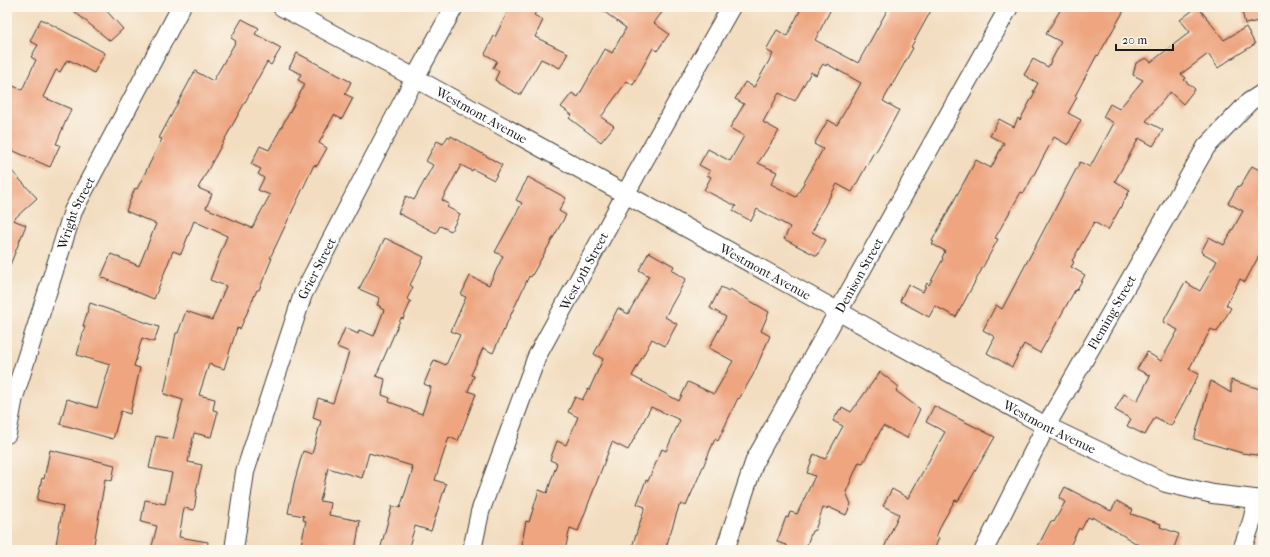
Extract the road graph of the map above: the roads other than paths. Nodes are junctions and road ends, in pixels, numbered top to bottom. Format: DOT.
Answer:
graph roads {
  1 [pos="181,7"];
  2 [pos="282,7"];
  3 [pos="454,7"];
  4 [pos="731,7"];
  5 [pos="1009,7"];
  6 [pos="415,78"];
  7 [pos="1263,93"];
  8 [pos="626,194"];
  9 [pos="839,311"];
  10 [pos="1046,426"];
  11 [pos="7,434"];
  12 [pos="1260,500"];
  13 [pos="234,550"];
  14 [pos="472,550"];
  15 [pos="725,550"];
  16 [pos="984,550"];
  17 [pos="1242,550"];
  1 -- 11 [label="street, Wright Street"];
  2 -- 6 [label="street, Westmont Avenue"];
  3 -- 6 [label="street, Grier Street"];
  4 -- 8 [label="street, West 9th Street"];
  5 -- 9 [label="street, Denison Street"];
  6 -- 8 [label="street, Westmont Avenue"];
  6 -- 13 [label="street, Grier Street"];
  7 -- 10 [label="street, Fleming Street"];
  8 -- 9 [label="street, Westmont Avenue"];
  8 -- 14 [label="street, West 9th Street"];
  9 -- 10 [label="street, Westmont Avenue"];
  9 -- 15 [label="street, Denison Street"];
  10 -- 12 [label="street, Westmont Avenue"];
  10 -- 16 [label="street, Fleming Street"];
  12 -- 17 [label="street"];
}
